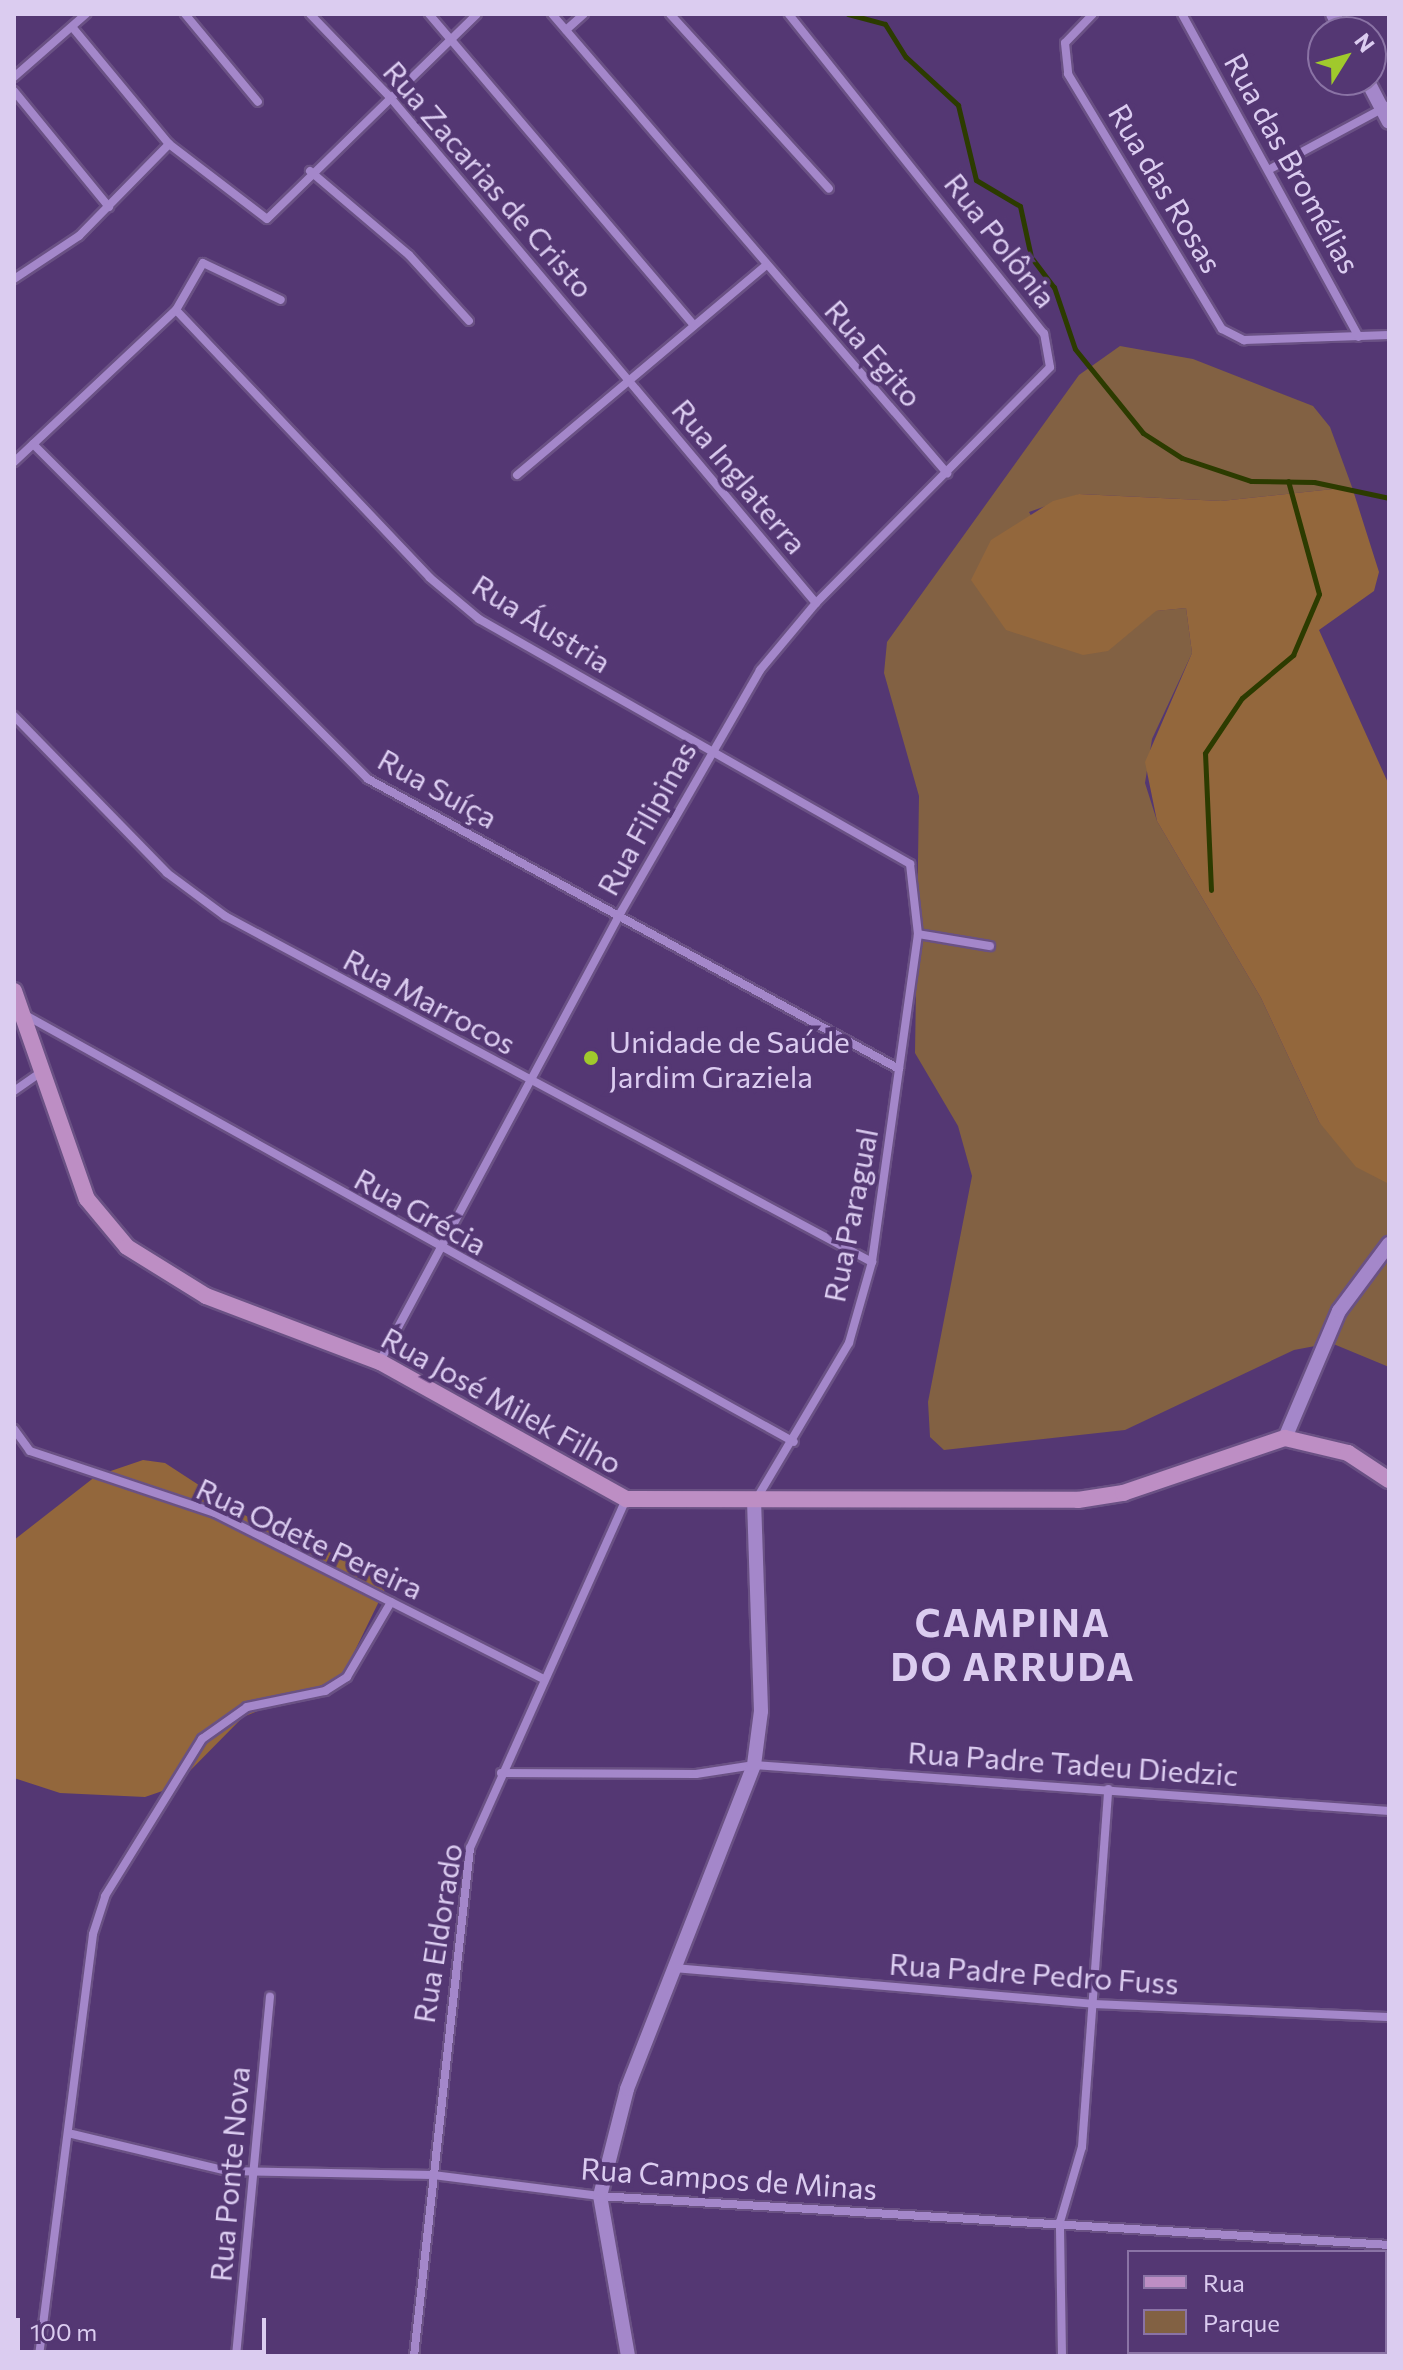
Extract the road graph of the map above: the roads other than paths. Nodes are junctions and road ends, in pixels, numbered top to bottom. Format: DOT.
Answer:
graph roads {
  1 [pos="86,14"];
  2 [pos="185,14"];
  3 [pos="310,14"];
  4 [pos="429,14"];
  5 [pos="477,14"];
  6 [pos="552,14"];
  7 [pos="584,14"];
  8 [pos="670,14"];
  9 [pos="789,14"];
  10 [pos="1093,14"];
  11 [pos="1182,14"];
  12 [pos="73,28"];
  13 [pos="566,30"];
  14 [pos="450,39"];
  15 [pos="14,77"];
  16 [pos="14,91"];
  17 [pos="389,96"];
  18 [pos="258,102"];
  19 [pos="1387,112"];
  20 [pos="169,144"];
  21 [pos="1272,168"];
  22 [pos="310,171"];
  23 [pos="829,189"];
  24 [pos="109,207"];
  25 [pos="766,265"];
  26 [pos="14,279"];
  27 [pos="281,300"];
  28 [pos="176,310"];
  29 [pos="469,321"];
  30 [pos="693,324"];
  31 [pos="1389,335"];
  32 [pos="1359,337"];
  33 [pos="1050,367"];
  34 [pos="627,379"];
  35 [pos="33,444"];
  36 [pos="14,462"];
  37 [pos="947,473"];
  38 [pos="517,475"];
  39 [pos="816,603"];
  40 [pos="14,716"];
  41 [pos="711,752"];
  42 [pos="910,864"];
  43 [pos="621,912"];
  44 [pos="918,934"];
  45 [pos="990,946"];
  46 [pos="14,991"];
  47 [pos="27,1016"];
  48 [pos="899,1069"];
  49 [pos="43,1071"];
  50 [pos="531,1082"];
  51 [pos="14,1091"];
  52 [pos="1389,1244"];
  53 [pos="442,1251"];
  54 [pos="872,1262"];
  55 [pos="380,1362"];
  56 [pos="14,1429"];
  57 [pos="1285,1438"];
  58 [pos="794,1442"];
  59 [pos="1389,1480"];
  60 [pos="626,1499"];
  61 [pos="754,1502"];
  62 [pos="391,1602"];
  63 [pos="542,1678"];
  64 [pos="754,1765"];
  65 [pos="501,1773"];
  66 [pos="1108,1789"];
  67 [pos="1389,1811"];
  68 [pos="675,1968"];
  69 [pos="270,1997"];
  70 [pos="1092,2004"];
  71 [pos="1389,2017"];
  72 [pos="72,2134"];
  73 [pos="256,2166"];
  74 [pos="433,2175"];
  75 [pos="600,2196"];
  76 [pos="1060,2222"];
  77 [pos="1389,2245"];
  78 [pos="39,2356"];
  79 [pos="236,2356"];
  80 [pos="414,2356"];
  81 [pos="628,2356"];
  82 [pos="1062,2356"];
  1 -- 12 [label="street"];
  2 -- 18 [label="street"];
  3 -- 17 [label="street, Rua Zacarias de Cristo"];
  4 -- 14 [label="street"];
  5 -- 14 [label="street"];
  6 -- 13 [label="street, Rua Egito"];
  7 -- 13 [label="street"];
  8 -- 23 [label="street"];
  9 -- 33 [label="street, Rua Polônia"];
  10 -- 32 [label="street, Rua das Rosas"];
  11 -- 21 [label="street, Rua das Bromélias"];
  12 -- 15 [label="street"];
  12 -- 20 [label="street"];
  13 -- 25 [label="street, Rua Egito"];
  14 -- 17 [label="street"];
  14 -- 30 [label="street"];
  16 -- 24 [label="street"];
  17 -- 22 [label="street"];
  17 -- 34 [label="street, Rua Zacarias de Cristo"];
  19 -- 21 [label="street"];
  20 -- 22 [label="street"];
  20 -- 24 [label="street"];
  21 -- 32 [label="street, Rua das Bromélias"];
  22 -- 29 [label="street"];
  24 -- 26 [label="street"];
  25 -- 30 [label="street"];
  25 -- 37 [label="street, Rua Egito"];
  27 -- 28 [label="street"];
  28 -- 35 [label="street"];
  28 -- 41 [label="street, Rua Áustria"];
  30 -- 34 [label="street"];
  31 -- 32 [label="street"];
  33 -- 37 [label="street, Rua Filipinas"];
  34 -- 38 [label="street"];
  34 -- 39 [label="street, Rua Inglaterra"];
  35 -- 36 [label="street"];
  35 -- 43 [label="street, Rua Suíça"];
  37 -- 39 [label="street, Rua Filipinas"];
  39 -- 41 [label="street, Rua Filipinas"];
  40 -- 50 [label="street, Rua Marrocos"];
  41 -- 42 [label="street, Rua Áustria"];
  41 -- 43 [label="street, Rua Filipinas"];
  42 -- 44 [label="street, Rua Paragual"];
  43 -- 48 [label="street, Rua Suíça"];
  43 -- 50 [label="street, Rua Filipinas"];
  44 -- 45 [label="street"];
  44 -- 48 [label="street, Rua Paragual"];
  46 -- 47 [label="main road, Rua José Milek Filho"];
  47 -- 49 [label="main road, Rua José Milek Filho"];
  47 -- 53 [label="street, Rua Grécia"];
  48 -- 54 [label="street, Rua Paragual"];
  49 -- 51 [label="street"];
  49 -- 55 [label="main road, Rua José Milek Filho"];
  50 -- 53 [label="street, Rua Filipinas"];
  50 -- 54 [label="street, Rua Marrocos"];
  52 -- 57 [label="street"];
  53 -- 55 [label="street, Rua Filipinas"];
  53 -- 58 [label="street, Rua Grécia"];
  54 -- 58 [label="street, Rua Paragual"];
  55 -- 60 [label="main road, Rua José Milek Filho"];
  56 -- 62 [label="street, Rua Odete Pereira"];
  57 -- 59 [label="main road"];
  57 -- 61 [label="main road, Rua José Milek Filho"];
  58 -- 61 [label="street, Rua Paragual"];
  60 -- 61 [label="main road, Rua José Milek Filho"];
  60 -- 63 [label="street, Rua Eldorado"];
  61 -- 64 [label="street"];
  62 -- 63 [label="street, Rua Odete Pereira"];
  62 -- 72 [label="street"];
  63 -- 65 [label="street, Rua Eldorado"];
  64 -- 65 [label="street, Rua Padre Tadeu Diedzic"];
  64 -- 66 [label="street, Rua Padre Tadeu Diedzic"];
  64 -- 68 [label="street"];
  65 -- 74 [label="street, Rua Eldorado"];
  66 -- 67 [label="street, Rua Padre Tadeu Diedzic"];
  66 -- 70 [label="street"];
  68 -- 70 [label="street, Rua Padre Pedro Fuss"];
  68 -- 75 [label="street"];
  69 -- 73 [label="street, Rua Ponte Nova"];
  70 -- 71 [label="street, Rua Padre Pedro Fuss"];
  70 -- 76 [label="street"];
  72 -- 73 [label="street, Rua Campos de Minas"];
  72 -- 78 [label="street"];
  73 -- 74 [label="street, Rua Campos de Minas"];
  73 -- 79 [label="street, Rua Ponte Nova"];
  74 -- 75 [label="street, Rua Campos de Minas"];
  74 -- 80 [label="street, Rua Eldorado"];
  75 -- 76 [label="street, Rua Campos de Minas"];
  75 -- 81 [label="street"];
  76 -- 77 [label="street, Rua Campos de Minas"];
  76 -- 82 [label="street"];
}
